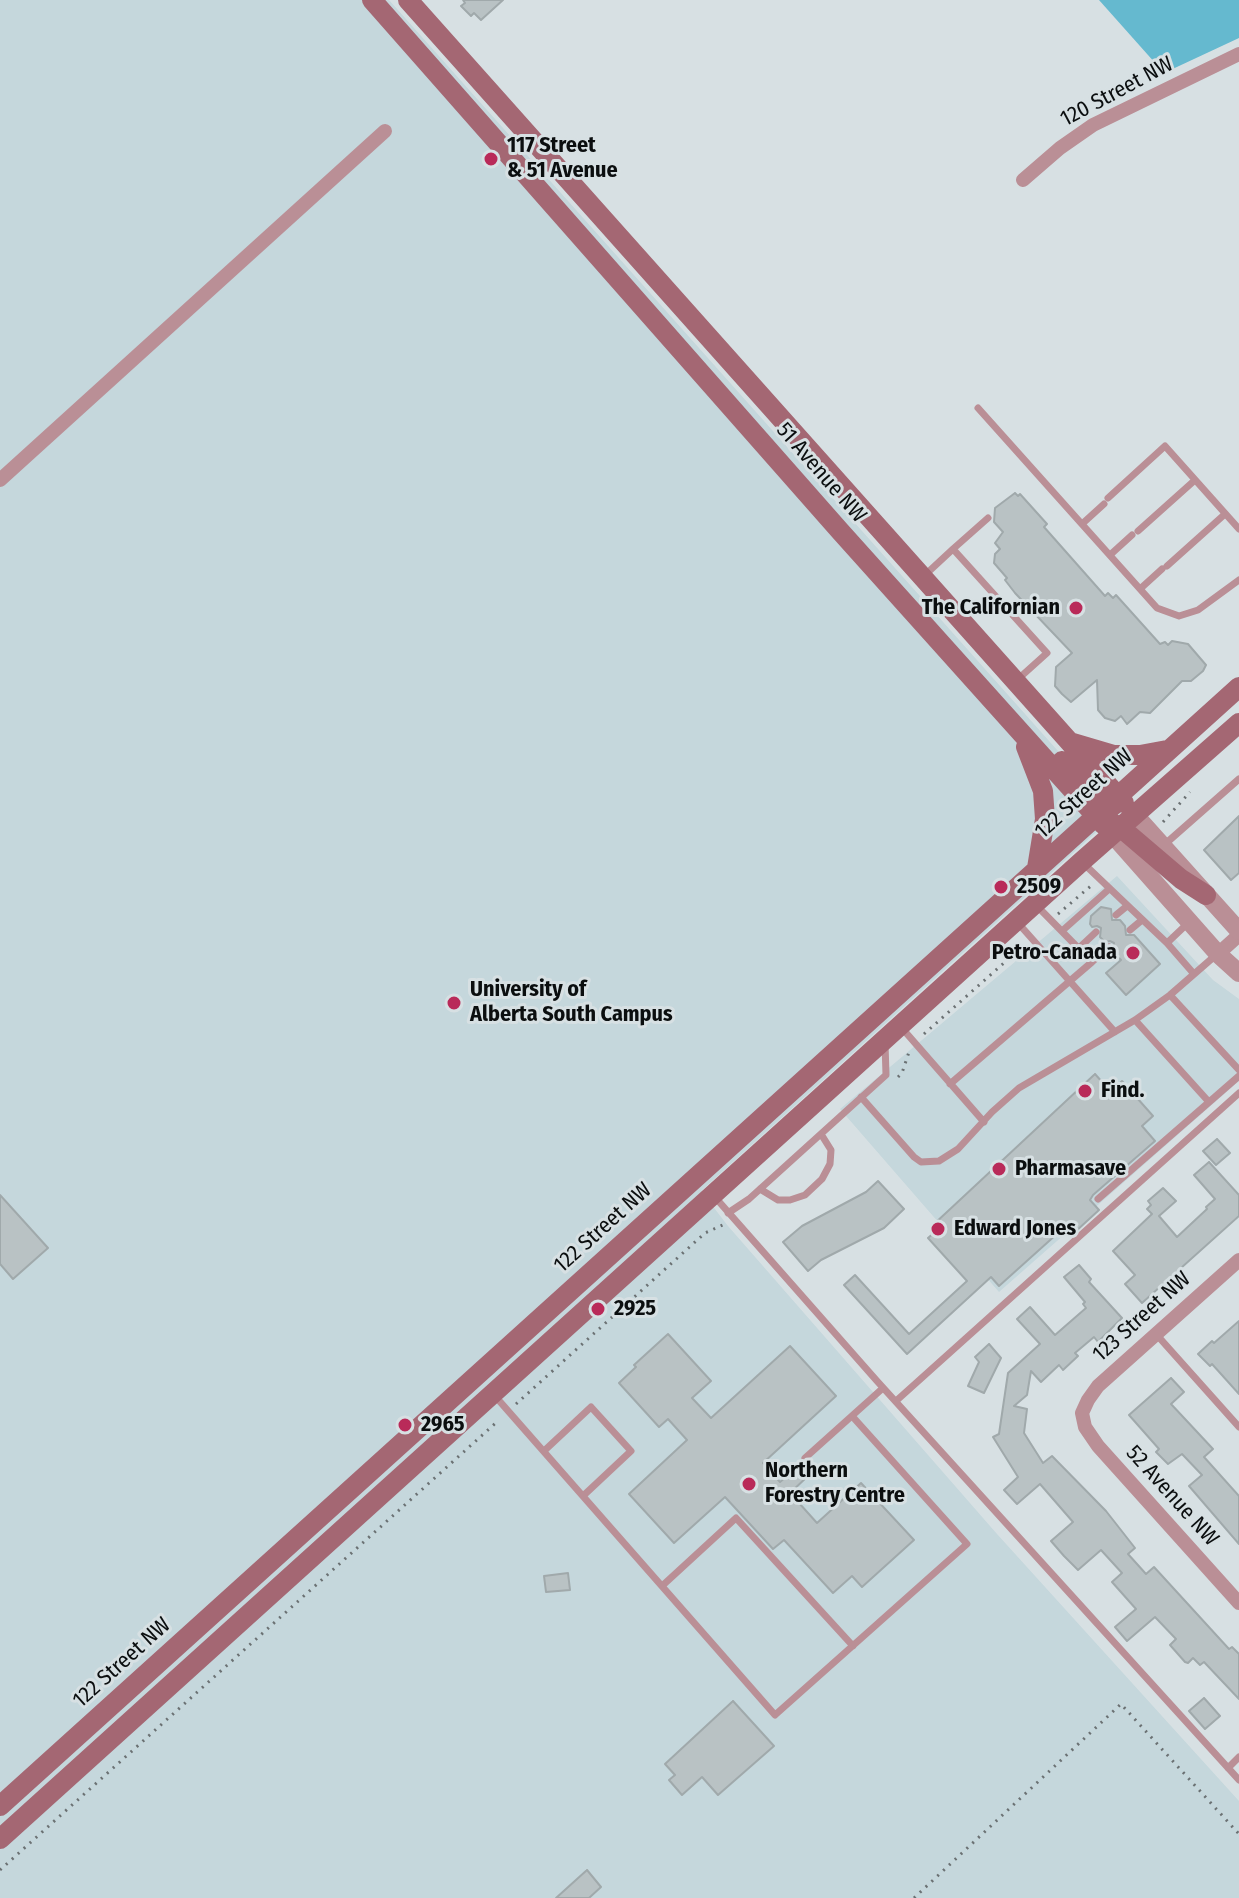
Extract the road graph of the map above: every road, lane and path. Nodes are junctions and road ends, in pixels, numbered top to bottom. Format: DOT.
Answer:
graph roads {
  1 [pos="372,0"];
  2 [pos="408,0"];
  3 [pos="1239,54"];
  4 [pos="385,131"];
  5 [pos="1023,180"];
  6 [pos="978,408"];
  7 [pos="0,480"];
  8 [pos="1195,480"];
  9 [pos="1225,514"];
  10 [pos="988,518"];
  11 [pos="1082,524"];
  12 [pos="1239,529"];
  13 [pos="953,549"];
  14 [pos="1110,555"];
  15 [pos="923,577"];
  16 [pos="1239,580"];
  17 [pos="1140,589"];
  18 [pos="972,677"];
  19 [pos="1016,682"];
  20 [pos="1239,687"];
  21 [pos="1239,723"];
  22 [pos="1018,729"];
  23 [pos="1069,741"];
  24 [pos="1171,749"];
  25 [pos="1239,779"];
  26 [pos="1197,784"];
  27 [pos="1107,805"];
  28 [pos="1122,826"];
  29 [pos="1157,840"];
  30 [pos="1081,862"];
  31 [pos="1037,868"];
  32 [pos="1099,880"];
  33 [pos="1108,890"];
  34 [pos="1206,895"];
  35 [pos="1035,904"];
  36 [pos="1127,906"];
  37 [pos="1116,915"];
  38 [pos="1051,920"];
  39 [pos="1142,920"];
  40 [pos="1016,921"];
  41 [pos="1189,922"];
  42 [pos="1130,930"];
  43 [pos="1062,931"];
  44 [pos="1096,932"];
  45 [pos="1239,933"];
  46 [pos="1031,938"];
  47 [pos="1167,943"];
  48 [pos="1109,947"];
  49 [pos="1079,948"];
  50 [pos="1218,954"];
  51 [pos="1092,962"];
  52 [pos="1239,973"];
  53 [pos="1194,974"];
  54 [pos="1069,981"];
  55 [pos="1170,995"];
  56 [pos="1135,1020"];
  57 [pos="1115,1032"];
  58 [pos="893,1033"];
  59 [pos="915,1043"];
  60 [pos="1239,1073"];
  61 [pos="890,1083"];
  62 [pos="950,1084"];
  63 [pos="1239,1093"];
  64 [pos="861,1097"];
  65 [pos="1209,1102"];
  66 [pos="984,1122"];
  67 [pos="821,1134"];
  68 [pos="760,1189"];
  69 [pos="714,1195"];
  70 [pos="1098,1199"];
  71 [pos="731,1216"];
  72 [pos="1239,1260"];
  73 [pos="1156,1334"];
  74 [pos="883,1388"];
  75 [pos="493,1394"];
  76 [pos="896,1401"];
  77 [pos="508,1411"];
  78 [pos="1082,1413"];
  79 [pos="852,1416"];
  80 [pos="1239,1427"];
  81 [pos="544,1451"];
  82 [pos="805,1458"];
  83 [pos="583,1496"];
  84 [pos="662,1586"];
  85 [pos="1239,1603"];
  86 [pos="853,1646"];
  87 [pos="1239,1757"];
  88 [pos="1228,1768"];
  89 [pos="1239,1780"];
  90 [pos="0,1806"];
  91 [pos="1239,1834"];
  92 [pos="0,1839"];
  93 [pos="0,1870"];
  94 [pos="914,1898"];
  1 -- 18 [label="main road, 51 Avenue NW"];
  2 -- 15 [label="main road, 51 Avenue NW"];
  3 -- 5 [label="street, 120 Street NW"];
  4 -- 7 [label="street"];
  6 -- 11 [label="lane"];
  8 -- 9 [label="lane"];
  8 -- 11 [label="lane"];
  8 -- 14 [label="lane"];
  9 -- 12 [label="lane"];
  9 -- 17 [label="lane"];
  10 -- 13 [label="lane"];
  11 -- 14 [label="lane"];
  13 -- 15 [label="lane"];
  13 -- 19 [label="lane"];
  14 -- 17 [label="lane"];
  15 -- 19 [label="main road, 51 Avenue NW"];
  16 -- 17 [label="lane"];
  18 -- 22 [label="main road, 51 Avenue NW"];
  18 -- 27 [label="main road"];
  19 -- 23 [label="main road, 51 Avenue NW"];
  20 -- 24 [label="main road, 122 Street NW"];
  21 -- 28 [label="main road"];
  22 -- 27 [label="main road, 51 Avenue NW"];
  22 -- 31 [label="main road"];
  23 -- 24 [label="main road"];
  23 -- 27 [label="main road, 51 Avenue NW"];
  24 -- 27 [label="main road, 122 Street NW"];
  25 -- 29 [label="lane"];
  26 -- 29 [label="path"];
  27 -- 28 [label="main road, 51 Avenue NW"];
  27 -- 28 [label="main road"];
  27 -- 31 [label="main road, 122 Street NW"];
  28 -- 29 [label="street, 51 Avenue NW"];
  28 -- 30 [label="main road"];
  28 -- 34 [label="main road"];
  28 -- 41 [label="street, 51 Avenue NW"];
  29 -- 34 [label="street, 51 Avenue NW"];
  30 -- 32 [label="lane"];
  30 -- 35 [label="main road"];
  31 -- 90 [label="main road, 122 Street NW"];
  32 -- 33 [label="lane"];
  32 -- 38 [label="path"];
  33 -- 36 [label="lane"];
  33 -- 43 [label="lane"];
  34 -- 45 [label="street, 51 Avenue NW"];
  35 -- 38 [label="lane"];
  35 -- 40 [label="main road"];
  36 -- 37 [label="lane"];
  36 -- 39 [label="lane"];
  38 -- 43 [label="lane"];
  39 -- 42 [label="lane"];
  39 -- 47 [label="lane"];
  40 -- 46 [label="lane"];
  40 -- 58 [label="main road"];
  41 -- 47 [label="lane"];
  41 -- 50 [label="street, 51 Avenue NW"];
  43 -- 49 [label="lane"];
  44 -- 49 [label="lane"];
  45 -- 50 [label="street"];
  46 -- 54 [label="lane"];
  46 -- 59 [label="path"];
  47 -- 53 [label="lane"];
  48 -- 51 [label="lane"];
  49 -- 51 [label="lane"];
  50 -- 52 [label="street, 51 Avenue NW"];
  50 -- 53 [label="lane"];
  51 -- 54 [label="lane"];
  53 -- 55 [label="lane"];
  54 -- 57 [label="lane"];
  54 -- 62 [label="lane"];
  55 -- 56 [label="lane"];
  55 -- 60 [label="lane"];
  56 -- 57 [label="lane"];
  56 -- 65 [label="lane"];
  57 -- 66 [label="lane"];
  58 -- 59 [label="lane"];
  58 -- 64 [label="lane"];
  58 -- 69 [label="main road"];
  59 -- 61 [label="path"];
  59 -- 62 [label="lane"];
  60 -- 65 [label="lane"];
  62 -- 66 [label="lane"];
  63 -- 76 [label="lane"];
  64 -- 66 [label="lane"];
  64 -- 67 [label="lane"];
  65 -- 70 [label="lane"];
  67 -- 68 [label="lane"];
  67 -- 68 [label="lane"];
  68 -- 71 [label="lane"];
  69 -- 71 [label="lane"];
  69 -- 75 [label="main road"];
  71 -- 74 [label="lane"];
  71 -- 77 [label="path"];
  72 -- 73 [label="street, 123 Street NW"];
  73 -- 78 [label="street, 123 Street NW"];
  73 -- 80 [label="lane"];
  74 -- 76 [label="lane"];
  74 -- 79 [label="lane"];
  75 -- 77 [label="lane"];
  75 -- 92 [label="main road"];
  76 -- 88 [label="lane"];
  77 -- 81 [label="lane"];
  77 -- 93 [label="path"];
  78 -- 85 [label="street, 52 Avenue NW"];
  79 -- 82 [label="lane"];
  79 -- 86 [label="lane"];
  81 -- 83 [label="lane"];
  81 -- 83 [label="lane"];
  83 -- 84 [label="lane"];
  84 -- 86 [label="lane"];
  84 -- 86 [label="lane"];
  87 -- 88 [label="lane"];
  88 -- 89 [label="lane"];
  91 -- 94 [label="path"];
}
